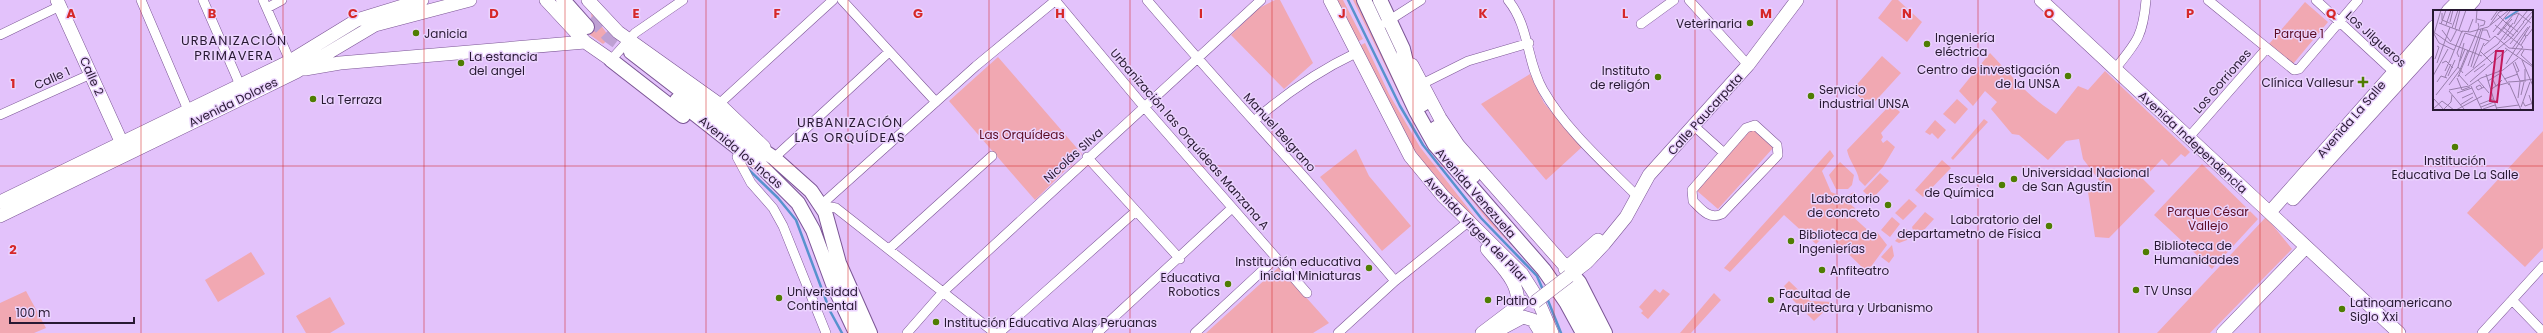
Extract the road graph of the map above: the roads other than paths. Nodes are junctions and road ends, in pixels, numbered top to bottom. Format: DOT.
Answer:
graph roads {
  1 [pos="141,0"];
  2 [pos="203,0"];
  3 [pos="282,0"];
  4 [pos="422,0"];
  5 [pos="470,0"];
  6 [pos="546,0"];
  7 [pos="563,0"];
  8 [pos="575,0"];
  9 [pos="588,0"];
  10 [pos="683,0"];
  11 [pos="833,0"];
  12 [pos="842,0"];
  13 [pos="1056,0"];
  14 [pos="1148,0"];
  15 [pos="1261,0"];
  16 [pos="1330,0"];
  17 [pos="1364,0"];
  18 [pos="1380,0"];
  19 [pos="1421,0"];
  20 [pos="1508,0"];
  21 [pos="1674,0"];
  22 [pos="1689,0"];
  23 [pos="1797,0"];
  24 [pos="2041,0"];
  25 [pos="2146,0"];
  26 [pos="2208,0"];
  27 [pos="2316,0"];
  28 [pos="2358,0"];
  29 [pos="2459,0"];
  30 [pos="2474,0"];
  31 [pos="59,3"];
  32 [pos="265,4"];
  33 [pos="2449,10"];
  34 [pos="2465,10"];
  35 [pos="1390,20"];
  36 [pos="2339,22"];
  37 [pos="1641,24"];
  38 [pos="1377,27"];
  39 [pos="2433,28"];
  40 [pos="0,35"];
  41 [pos="585,42"];
  42 [pos="1529,43"];
  43 [pos="2433,45"];
  44 [pos="2267,48"];
  45 [pos="628,50"];
  46 [pos="889,52"];
  47 [pos="1356,53"];
  48 [pos="1406,56"];
  49 [pos="1196,58"];
  50 [pos="611,60"];
  51 [pos="1748,65"];
  52 [pos="293,66"];
  53 [pos="2114,69"];
  54 [pos="91,74"];
  55 [pos="2397,75"];
  56 [pos="1422,84"];
  57 [pos="240,85"];
  58 [pos="936,102"];
  59 [pos="719,104"];
  60 [pos="1145,108"];
  61 [pos="188,110"];
  62 [pos="0,115"];
  63 [pos="1254,121"];
  64 [pos="1694,126"];
  65 [pos="2189,137"];
  66 [pos="124,148"];
  67 [pos="1724,153"];
  68 [pos="992,156"];
  69 [pos="736,157"];
  70 [pos="1087,157"];
  71 [pos="774,158"];
  72 [pos="778,181"];
  73 [pos="811,191"];
  74 [pos="1638,197"];
  75 [pos="0,202"];
  76 [pos="798,203"];
  77 [pos="821,205"];
  78 [pos="1232,208"];
  79 [pos="1136,211"];
  80 [pos="2273,215"];
  81 [pos="0,216"];
  82 [pos="1468,222"];
  83 [pos="1478,231"];
  84 [pos="2306,247"];
  85 [pos="889,249"];
  86 [pos="829,256"];
  87 [pos="1276,258"];
  88 [pos="1180,259"];
  89 [pos="2543,266"];
  90 [pos="1568,272"];
  91 [pos="1395,281"];
  92 [pos="943,292"];
  93 [pos="1307,293"];
  94 [pos="1533,299"];
  95 [pos="2512,300"];
  96 [pos="1516,308"];
  97 [pos="2543,332"];
  98 [pos="826,333"];
  99 [pos="856,333"];
  100 [pos="870,333"];
  101 [pos="907,333"];
  102 [pos="995,333"];
  103 [pos="999,333"];
  104 [pos="1097,333"];
  105 [pos="1195,333"];
  106 [pos="1338,333"];
  107 [pos="1482,333"];
  108 [pos="1492,333"];
  109 [pos="1541,333"];
  110 [pos="1552,333"];
  111 [pos="1583,333"];
  112 [pos="1595,333"];
  113 [pos="1605,333"];
  114 [pos="2223,333"];
  115 [pos="2399,333"];
  116 [pos="2482,333"];
  1 -- 61 [label="street"];
  2 -- 57 [label="street"];
  3 -- 32 [label="street"];
  4 -- 52 [label="main road, Avenida Dolores"];
  5 -- 52 [label="main road, Avenida Dolores"];
  6 -- 41 [label="main road"];
  7 -- 8 [label="main road"];
  9 -- 45 [label="main road, Avenida los Incas"];
  10 -- 45 [label="street"];
  11 -- 59 [label="street"];
  12 -- 46 [label="street"];
  13 -- 58 [label="street"];
  13 -- 60 [label="street, Urbanización las Orquídeas Manzana A"];
  14 -- 49 [label="street, Manuel Belgrano"];
  15 -- 49 [label="street, Nicolás SIlva"];
  16 -- 47 [label="main road, Avenida Virgen del Pilar"];
  17 -- 38 [label="main road, Avenida Venezuela"];
  18 -- 35 [label="main road, Avenida Venezuela"];
  19 -- 35 [label="street"];
  20 -- 42 [label="street"];
  21 -- 37 [label="street"];
  22 -- 51 [label="street"];
  23 -- 51 [label="main road, Calle Paucarpata"];
  24 -- 53 [label="main road, Avenida Independencia"];
  25 -- 53 [label="street"];
  26 -- 44 [label="street"];
  27 -- 36 [label="street, Los Jilgueros"];
  28 -- 36 [label="street, Los Gorriones"];
  29 -- 33 [label="main road"];
  30 -- 34 [label="main road"];
  31 -- 40 [label="street"];
  31 -- 54 [label="main road, Calle 2"];
  32 -- 52 [label="street"];
  35 -- 38 [label="street"];
  35 -- 48 [label="main road, Avenida Venezuela"];
  36 -- 44 [label="street, Los Gorriones"];
  36 -- 55 [label="street, Los Jilgueros"];
  38 -- 111 [label="main road, Avenida Venezuela"];
  39 -- 55 [label="main road, Avenida La Salle"];
  41 -- 50 [label="main road"];
  41 -- 52 [label="main road"];
  42 -- 56 [label="street"];
  42 -- 74 [label="street"];
  43 -- 55 [label="main road, Avenida La Salle"];
  44 -- 65 [label="street, Los Gorriones"];
  45 -- 50 [label="street"];
  45 -- 59 [label="main road, Avenida los Incas"];
  45 -- 71 [label="main road, Avenida los Incas"];
  45 -- 72 [label="main road, Avenida los Incas"];
  46 -- 58 [label="street"];
  46 -- 71 [label="street"];
  47 -- 63 [label="street"];
  47 -- 82 [label="main road, Avenida Virgen del Pilar"];
  48 -- 56 [label="main road, Avenida Venezuela"];
  48 -- 112 [label="main road, Avenida Venezuela"];
  49 -- 60 [label="street, Nicolás SIlva"];
  49 -- 63 [label="street, Manuel Belgrano"];
  50 -- 69 [label="main road"];
  51 -- 64 [label="main road, Calle Paucarpata"];
  52 -- 57 [label="main road, Avenida Dolores"];
  52 -- 66 [label="main road, Avenida Dolores"];
  53 -- 65 [label="main road, Avenida Independencia"];
  54 -- 62 [label="street, Calle 1"];
  54 -- 66 [label="main road, Calle 2"];
  55 -- 80 [label="main road, Avenida La Salle"];
  56 -- 90 [label="main road, Avenida Venezuela"];
  57 -- 61 [label="main road, Avenida Dolores"];
  58 -- 77 [label="street"];
  59 -- 71 [label="main road, Avenida los Incas"];
  60 -- 70 [label="street, Nicolás SIlva"];
  60 -- 78 [label="street, Urbanización las Orquídeas Manzana A"];
  61 -- 66 [label="main road, Avenida Dolores"];
  63 -- 91 [label="street, Manuel Belgrano"];
  64 -- 67 [label="street"];
  64 -- 74 [label="main road, Calle Paucarpata"];
  65 -- 80 [label="main road, Avenida Independencia"];
  66 -- 75 [label="main road, Avenida Dolores"];
  66 -- 81 [label="main road, Avenida Dolores"];
  67 -- 67 [label="street"];
  68 -- 85 [label="street"];
  69 -- 72 [label="main road"];
  69 -- 98 [label="street"];
  70 -- 79 [label="street"];
  70 -- 92 [label="street, Nicolás SIlva"];
  71 -- 73 [label="main road, Avenida los Incas"];
  72 -- 76 [label="main road, Avenida los Incas"];
  73 -- 76 [label="main road"];
  73 -- 77 [label="main road, Avenida los Incas"];
  74 -- 90 [label="main road, Calle Paucarpata"];
  76 -- 86 [label="main road, Avenida los Incas"];
  77 -- 85 [label="street"];
  77 -- 86 [label="main road, Avenida los Incas"];
  78 -- 87 [label="street, Urbanización las Orquídeas Manzana A"];
  78 -- 88 [label="street"];
  79 -- 88 [label="street"];
  79 -- 103 [label="street"];
  80 -- 84 [label="main road, Avenida Independencia"];
  82 -- 83 [label="main road, Avenida Virgen del Pilar"];
  82 -- 91 [label="street"];
  83 -- 96 [label="main road"];
  83 -- 110 [label="main road, Avenida Virgen del Pilar"];
  84 -- 114 [label="main road"];
  84 -- 115 [label="main road, Avenida Independencia"];
  85 -- 92 [label="street"];
  86 -- 99 [label="main road, Avenida los Incas"];
  86 -- 100 [label="main road, Avenida los Incas"];
  87 -- 93 [label="street, Urbanización las Orquídeas Manzana A"];
  87 -- 105 [label="street"];
  88 -- 104 [label="street"];
  89 -- 95 [label="street"];
  90 -- 94 [label="main road, Calle Paucarpata"];
  90 -- 113 [label="main road"];
  91 -- 106 [label="street"];
  92 -- 101 [label="street, Nicolás SIlva"];
  92 -- 102 [label="street"];
  94 -- 96 [label="main road"];
  94 -- 108 [label="main road"];
  95 -- 97 [label="street"];
  95 -- 116 [label="street"];
  96 -- 107 [label="main road"];
  108 -- 109 [label="main road"];
}
